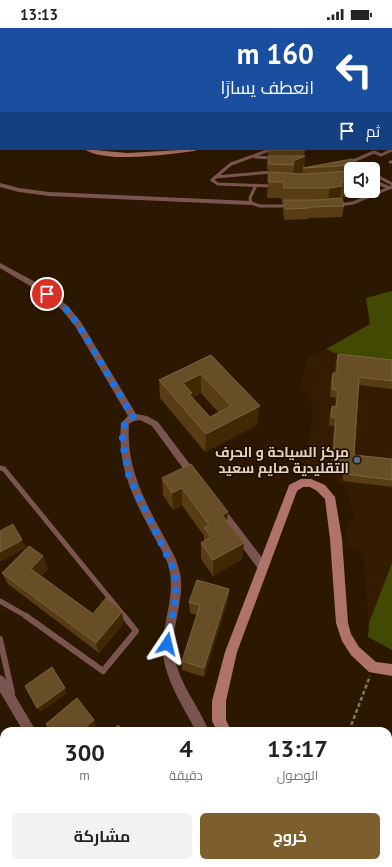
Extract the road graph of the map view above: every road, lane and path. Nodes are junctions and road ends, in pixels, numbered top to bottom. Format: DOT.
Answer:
graph roads {
  1 [pos="90,150"];
  2 [pos="182,150"];
  3 [pos="269,150"];
  4 [pos="392,150"];
  5 [pos="251,157"];
  6 [pos="279,158"];
  7 [pos="353,161"];
  8 [pos="277,172"];
  9 [pos="215,177"];
  10 [pos="380,178"];
  11 [pos="380,184"];
  12 [pos="392,184"];
  13 [pos="256,185"];
  14 [pos="0,186"];
  15 [pos="280,186"];
  16 [pos="391,188"];
  17 [pos="251,202"];
  18 [pos="336,205"];
  19 [pos="293,206"];
  20 [pos="0,265"];
  21 [pos="133,417"];
  22 [pos="0,468"];
  23 [pos="198,481"];
  24 [pos="216,506"];
  25 [pos="263,567"];
  26 [pos="0,601"];
  27 [pos="0,639"];
  28 [pos="373,668"];
  29 [pos="392,670"];
  30 [pos="0,681"];
  31 [pos="14,705"];
  32 [pos="27,727"];
  33 [pos="201,727"];
  34 [pos="222,727"];
  35 [pos="351,727"];
  1 -- 2 [label="street"];
  3 -- 5 [label="lane"];
  4 -- 7 [label="lane"];
  5 -- 6 [label="lane"];
  5 -- 9 [label="lane"];
  8 -- 9 [label="lane"];
  9 -- 13 [label="lane"];
  10 -- 12 [label="lane"];
  11 -- 16 [label="lane"];
  13 -- 15 [label="lane"];
  13 -- 17 [label="lane"];
  14 -- 17 [label="street"];
  16 -- 18 [label="lane"];
  17 -- 19 [label="lane"];
  20 -- 21 [label="street"];
  21 -- 23 [label="street"];
  21 -- 33 [label="street"];
  22 -- 26 [label="lane"];
  24 -- 25 [label="street"];
  25 -- 28 [label="street"];
  25 -- 34 [label="street"];
  27 -- 31 [label="lane"];
  28 -- 29 [label="street"];
  28 -- 35 [label="path"];
  30 -- 31 [label="street"];
  31 -- 32 [label="street"];
}
